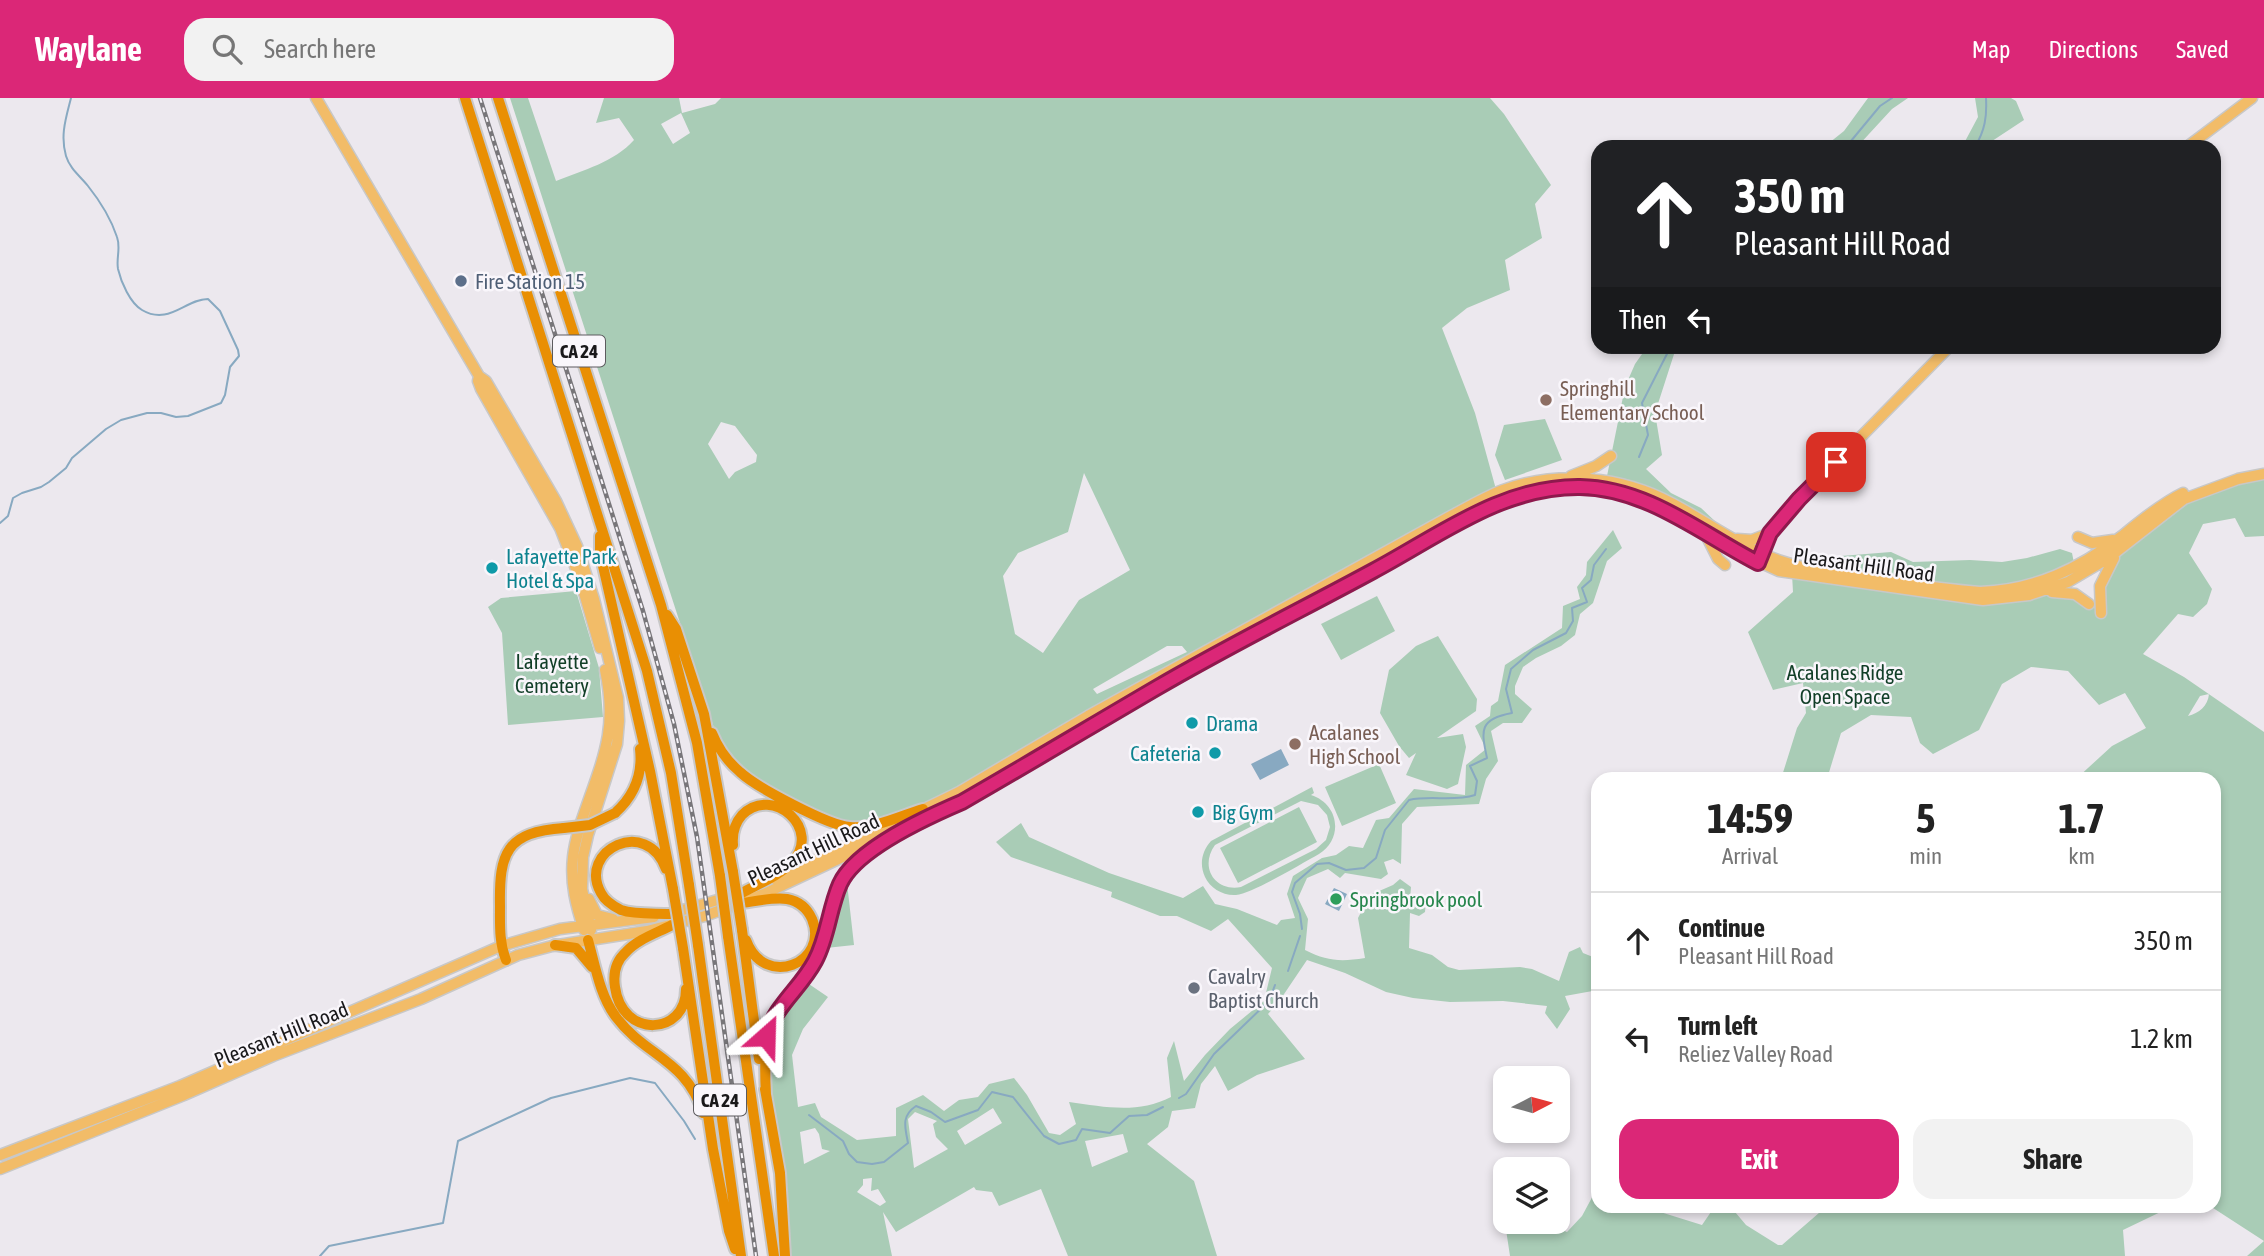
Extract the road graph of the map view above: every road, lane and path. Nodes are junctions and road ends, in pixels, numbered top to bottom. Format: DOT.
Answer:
graph roads {
  1 [pos="316,98"];
  2 [pos="465,98"];
  3 [pos="498,98"];
  4 [pos="2252,98"];
  5 [pos="2196,140"];
  6 [pos="1942,354"];
  7 [pos="479,376"];
  8 [pos="1611,456"];
  9 [pos="2264,468"];
  10 [pos="2264,474"];
  11 [pos="1563,478"];
  12 [pos="600,527"];
  13 [pos="1770,533"];
  14 [pos="1706,534"];
  15 [pos="2078,537"];
  16 [pos="2120,537"];
  17 [pos="1731,544"];
  18 [pos="2121,549"];
  19 [pos="1760,558"];
  20 [pos="2045,592"];
  21 [pos="2089,604"];
  22 [pos="661,605"];
  23 [pos="2101,613"];
  24 [pos="627,670"];
  25 [pos="704,714"];
  26 [pos="926,813"];
  27 [pos="733,872"];
  28 [pos="581,878"];
  29 [pos="673,889"];
  30 [pos="742,898"];
  31 [pos="671,919"];
  32 [pos="627,920"];
  33 [pos="587,925"];
  34 [pos="742,930"];
  35 [pos="588,940"];
  36 [pos="555,945"];
  37 [pos="500,946"];
  38 [pos="683,948"];
  39 [pos="506,960"];
  40 [pos="597,973"];
  41 [pos="766,1095"];
  42 [pos="713,1149"];
  43 [pos="0,1155"];
  44 [pos="0,1168"];
  45 [pos="739,1256"];
  46 [pos="775,1256"];
  47 [pos="785,1256"];
  1 -- 7 [label="main road"];
  2 -- 12 [label="highway, CA 24"];
  3 -- 22 [label="highway, CA 24"];
  4 -- 5 [label="main road"];
  6 -- 13 [label="main road"];
  7 -- 28 [label="main road"];
  7 -- 33 [label="main road"];
  8 -- 11 [label="main road"];
  9 -- 16 [label="main road, Pleasant Hill Road"];
  10 -- 18 [label="main road, Pleasant Hill Road"];
  11 -- 17 [label="main road, Pleasant Hill Road"];
  11 -- 26 [label="main road, Pleasant Hill Road"];
  12 -- 24 [label="highway"];
  12 -- 45 [label="highway, CA 24, bridge"];
  13 -- 17 [label="main road"];
  13 -- 19 [label="main road"];
  14 -- 17 [label="main road, Pleasant Hill Road"];
  14 -- 17 [label="main road"];
  14 -- 26 [label="main road, Pleasant Hill Road"];
  15 -- 16 [label="main road"];
  16 -- 19 [label="main road, Pleasant Hill Road"];
  17 -- 19 [label="main road, Pleasant Hill Road"];
  18 -- 20 [label="main road, Pleasant Hill Road"];
  18 -- 23 [label="main road"];
  19 -- 20 [label="main road, Pleasant Hill Road"];
  20 -- 21 [label="main road"];
  22 -- 25 [label="highway"];
  22 -- 46 [label="highway, CA 24, bridge"];
  24 -- 29 [label="highway"];
  24 -- 37 [label="highway, bridge"];
  25 -- 26 [label="highway"];
  25 -- 27 [label="highway"];
  26 -- 30 [label="main road, Pleasant Hill Road"];
  26 -- 41 [label="highway"];
  27 -- 30 [label="highway"];
  27 -- 34 [label="highway, bridge"];
  28 -- 32 [label="main road"];
  28 -- 33 [label="main road"];
  29 -- 31 [label="highway"];
  29 -- 38 [label="highway, bridge"];
  30 -- 31 [label="main road, Pleasant Hill Road"];
  30 -- 34 [label="highway"];
  31 -- 32 [label="main road, Pleasant Hill Road"];
  31 -- 35 [label="main road, Pleasant Hill Road"];
  31 -- 38 [label="highway"];
  32 -- 33 [label="main road, Pleasant Hill Road"];
  33 -- 35 [label="main road"];
  33 -- 37 [label="main road, Pleasant Hill Road"];
  34 -- 41 [label="highway"];
  35 -- 36 [label="main road, Pleasant Hill Road"];
  35 -- 40 [label="highway"];
  36 -- 39 [label="main road, Pleasant Hill Road"];
  36 -- 40 [label="highway"];
  37 -- 39 [label="highway"];
  37 -- 43 [label="main road, Pleasant Hill Road"];
  38 -- 42 [label="highway"];
  39 -- 44 [label="main road, Pleasant Hill Road"];
  40 -- 42 [label="highway"];
  41 -- 47 [label="highway"];
  42 -- 45 [label="highway"];
}
